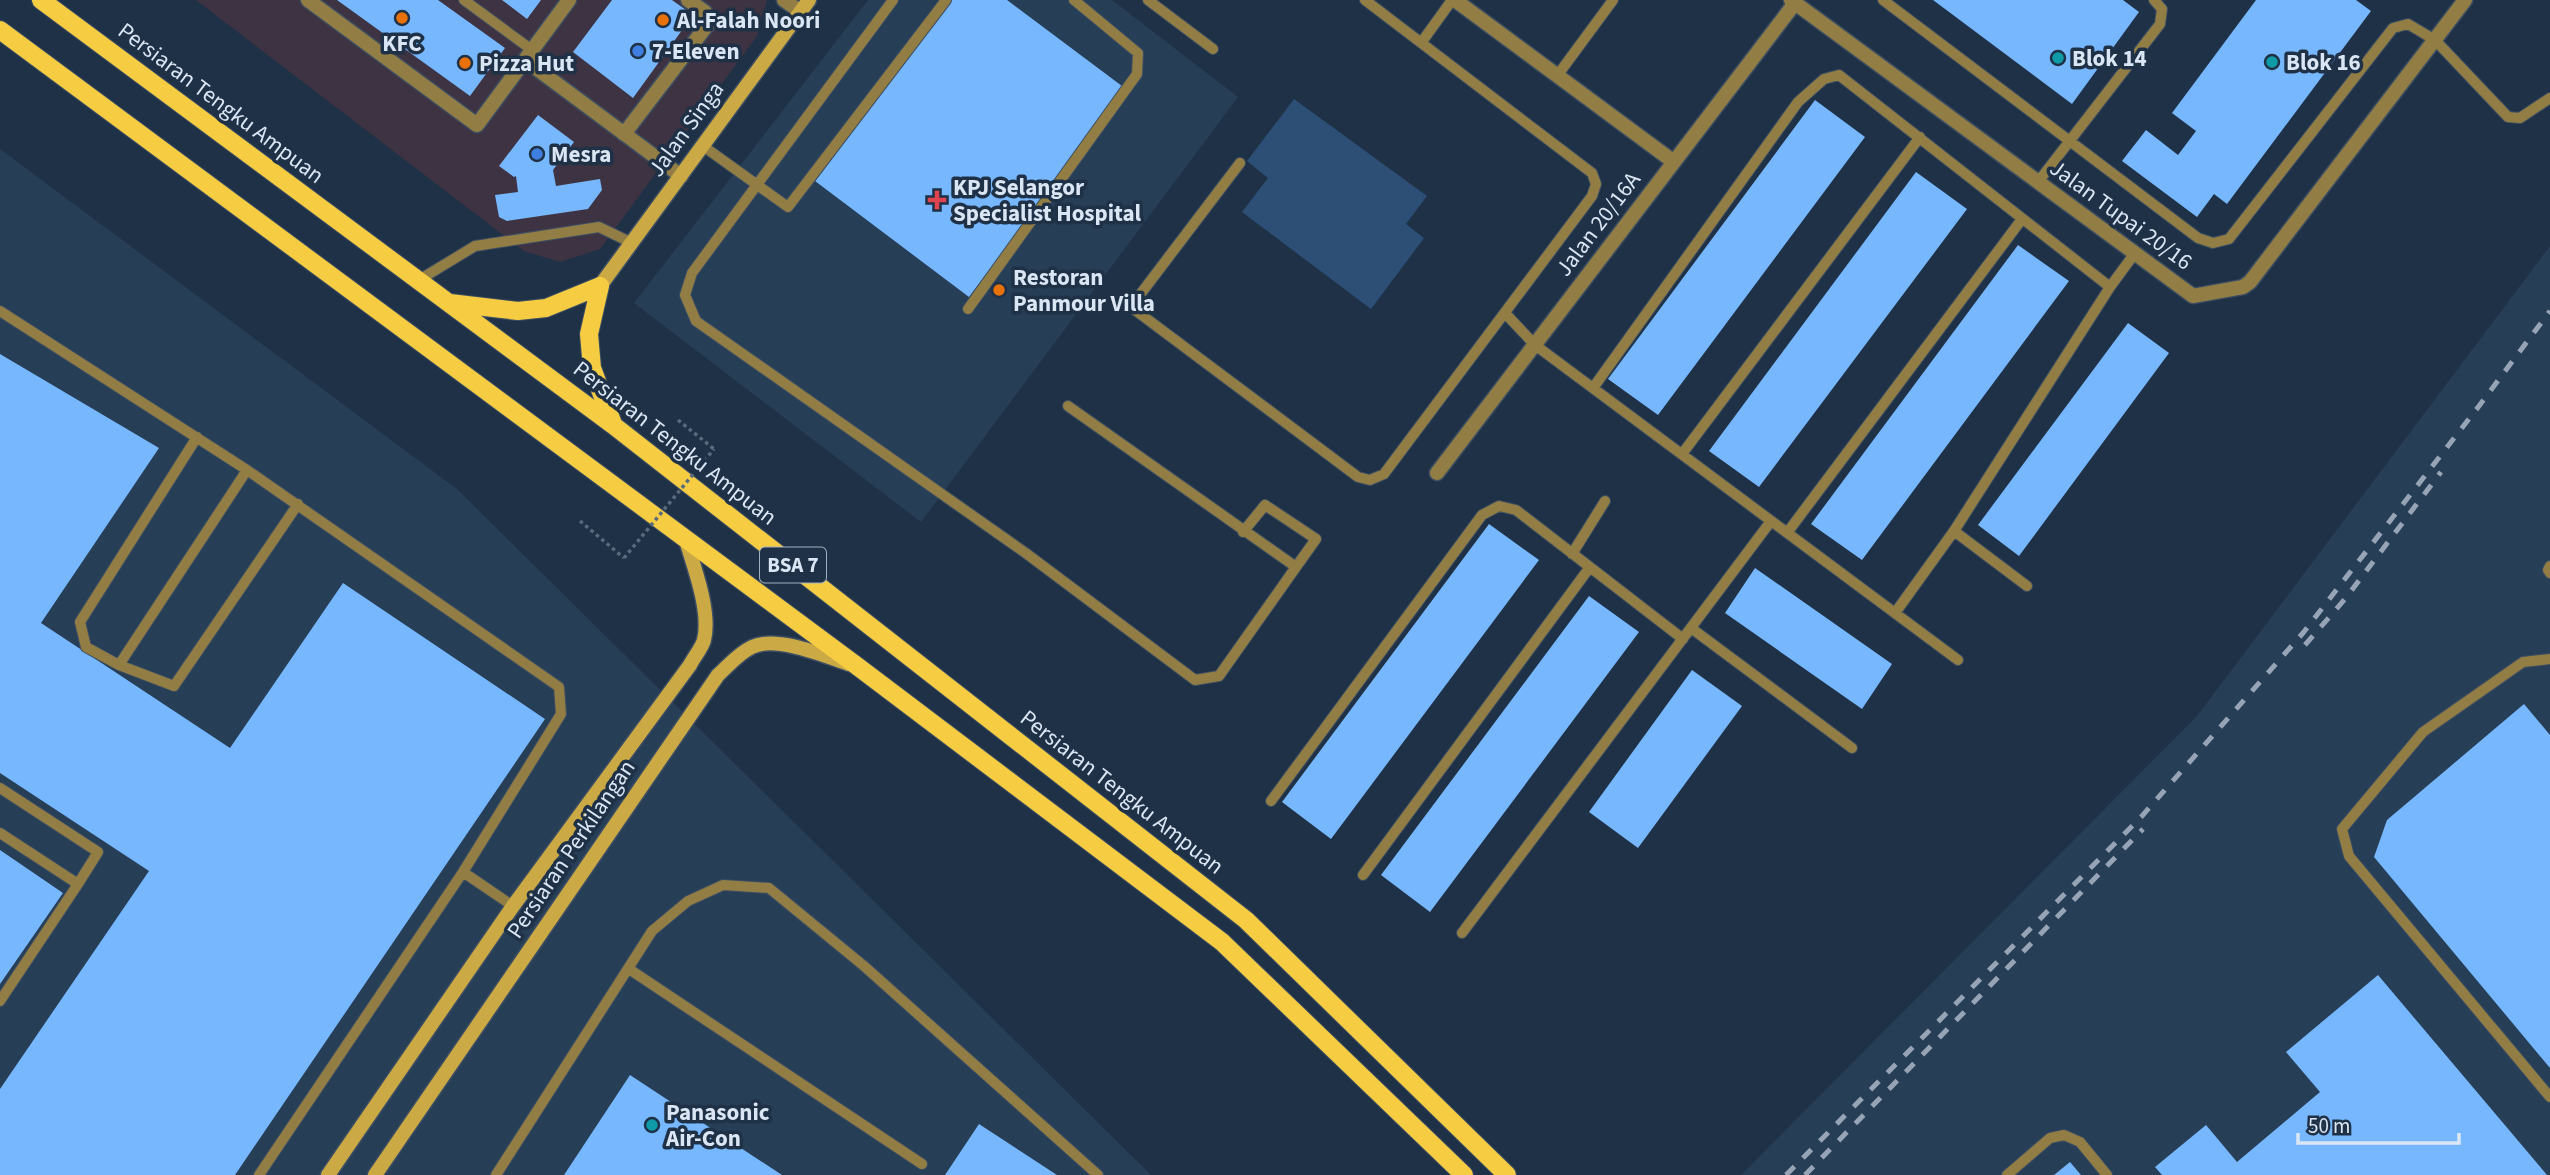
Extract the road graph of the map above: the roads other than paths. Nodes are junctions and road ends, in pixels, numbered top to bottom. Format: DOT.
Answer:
graph roads {
  1 [pos="41,0"];
  2 [pos="308,0"];
  3 [pos="464,0"];
  4 [pos="569,0"];
  5 [pos="688,0"];
  6 [pos="784,0"];
  7 [pos="893,0"];
  8 [pos="946,0"];
  9 [pos="1074,0"];
  10 [pos="1148,0"];
  11 [pos="1364,0"];
  12 [pos="1453,0"];
  13 [pos="1613,0"];
  14 [pos="1883,0"];
  15 [pos="2154,0"];
  16 [pos="2465,0"];
  17 [pos="1793,1"];
  18 [pos="805,6"];
  19 [pos="0,30"];
  20 [pos="2435,40"];
  21 [pos="1421,43"];
  22 [pos="1213,49"];
  23 [pos="528,55"];
  24 [pos="1557,76"];
  25 [pos="2550,98"];
  26 [pos="624,134"];
  27 [pos="1920,137"];
  28 [pos="2068,140"];
  29 [pos="703,146"];
  30 [pos="1674,162"];
  31 [pos="1240,163"];
  32 [pos="681,176"];
  33 [pos="2038,182"];
  34 [pos="758,186"];
  35 [pos="2022,219"];
  36 [pos="632,243"];
  37 [pos="2135,253"];
  38 [pos="419,280"];
  39 [pos="600,286"];
  40 [pos="2110,287"];
  41 [pos="450,303"];
  42 [pos="968,309"];
  43 [pos="0,311"];
  44 [pos="1506,313"];
  45 [pos="1535,345"];
  46 [pos="1593,388"];
  47 [pos="1068,406"];
  48 [pos="613,425"];
  49 [pos="197,437"];
  50 [pos="1682,454"];
  51 [pos="247,470"];
  52 [pos="1437,472"];
  53 [pos="1605,501"];
  54 [pos="298,504"];
  55 [pos="1771,521"];
  56 [pos="1954,531"];
  57 [pos="1244,532"];
  58 [pos="1787,533"];
  59 [pos="686,540"];
  60 [pos="1572,554"];
  61 [pos="2550,566"];
  62 [pos="1296,567"];
  63 [pos="1590,567"];
  64 [pos="2550,573"];
  65 [pos="2027,586"];
  66 [pos="1895,613"];
  67 [pos="1691,628"];
  68 [pos="1683,639"];
  69 [pos="2550,659"];
  70 [pos="1958,660"];
  71 [pos="119,665"];
  72 [pos="858,666"];
  73 [pos="1852,748"];
  74 [pos="0,788"];
  75 [pos="1271,800"];
  76 [pos="0,834"];
  77 [pos="463,872"];
  78 [pos="1363,876"];
  79 [pos="78,884"];
  80 [pos="513,906"];
  81 [pos="1462,933"];
  82 [pos="628,969"];
  83 [pos="0,1002"];
  84 [pos="2550,1097"];
  85 [pos="922,1164"];
  86 [pos="259,1175"];
  87 [pos="328,1175"];
  88 [pos="375,1175"];
  89 [pos="496,1175"];
  90 [pos="1098,1175"];
  91 [pos="1464,1175"];
  92 [pos="1507,1175"];
  93 [pos="2007,1175"];
  94 [pos="2107,1175"];
  1 -- 38 [label="main road, Persiaran Tengku Ampuan / BSA 7"];
  2 -- 23 [label="street"];
  3 -- 23 [label="lane"];
  4 -- 23 [label="street"];
  5 -- 26 [label="street"];
  6 -- 18 [label="street"];
  7 -- 34 [label="lane"];
  8 -- 34 [label="lane"];
  9 -- 42 [label="lane"];
  10 -- 22 [label="lane"];
  11 -- 21 [label="lane"];
  12 -- 21 [label="lane"];
  12 -- 24 [label="street"];
  13 -- 24 [label="lane"];
  14 -- 28 [label="lane"];
  15 -- 28 [label="lane"];
  16 -- 20 [label="street, Jalan Tupai 20/16"];
  17 -- 30 [label="street, Jalan 20/16A"];
  17 -- 33 [label="street, Jalan Tupai 20/16"];
  18 -- 29 [label="main road, Jalan Singa"];
  19 -- 59 [label="main road, BSA 7"];
  20 -- 25 [label="lane"];
  20 -- 28 [label="lane"];
  20 -- 37 [label="street, Jalan Tupai 20/16"];
  21 -- 44 [label="lane"];
  23 -- 26 [label="street"];
  24 -- 30 [label="street"];
  26 -- 32 [label="street"];
  27 -- 35 [label="lane"];
  27 -- 46 [label="lane"];
  27 -- 50 [label="lane"];
  28 -- 33 [label="lane"];
  29 -- 32 [label="main road, Jalan Singa"];
  29 -- 34 [label="lane"];
  30 -- 45 [label="street, Jalan 20/16A"];
  31 -- 44 [label="lane"];
  32 -- 36 [label="main road, Jalan Singa"];
  33 -- 37 [label="street, Jalan Tupai 20/16"];
  34 -- 62 [label="lane"];
  35 -- 40 [label="lane"];
  35 -- 58 [label="lane"];
  36 -- 38 [label="lane"];
  36 -- 39 [label="main road, Jalan Singa"];
  37 -- 40 [label="lane"];
  38 -- 41 [label="main road, Persiaran Tengku Ampuan / BSA 7"];
  39 -- 41 [label="main road"];
  39 -- 48 [label="main road"];
  40 -- 56 [label="lane"];
  41 -- 48 [label="main road, Persiaran Tengku Ampuan / BSA 7"];
  43 -- 49 [label="lane"];
  44 -- 45 [label="lane"];
  45 -- 46 [label="lane"];
  45 -- 52 [label="street, Jalan 20/16A"];
  46 -- 50 [label="lane"];
  47 -- 57 [label="lane"];
  48 -- 92 [label="main road, Persiaran Tengku Ampuan / BSA 7"];
  49 -- 51 [label="lane"];
  49 -- 71 [label="lane"];
  50 -- 55 [label="lane"];
  51 -- 54 [label="lane"];
  51 -- 71 [label="lane"];
  53 -- 60 [label="lane"];
  54 -- 71 [label="lane"];
  54 -- 77 [label="lane"];
  55 -- 58 [label="lane"];
  55 -- 67 [label="lane"];
  56 -- 65 [label="lane"];
  56 -- 66 [label="lane"];
  57 -- 62 [label="lane"];
  57 -- 62 [label="lane"];
  58 -- 66 [label="lane"];
  59 -- 72 [label="main road, BSA 7"];
  59 -- 80 [label="main road"];
  60 -- 63 [label="lane"];
  60 -- 75 [label="lane"];
  61 -- 64 [label="lane"];
  63 -- 68 [label="lane"];
  63 -- 78 [label="lane"];
  66 -- 70 [label="lane"];
  67 -- 68 [label="lane"];
  67 -- 73 [label="lane"];
  68 -- 81 [label="lane"];
  69 -- 84 [label="lane"];
  72 -- 88 [label="main road, Persiaran Perkilangan"];
  72 -- 91 [label="main road, BSA 7"];
  74 -- 79 [label="lane"];
  76 -- 79 [label="lane"];
  77 -- 80 [label="lane"];
  77 -- 86 [label="lane"];
  79 -- 83 [label="lane"];
  80 -- 87 [label="main road"];
  82 -- 85 [label="lane"];
  82 -- 89 [label="lane"];
  82 -- 90 [label="lane"];
  93 -- 94 [label="lane"];
}
